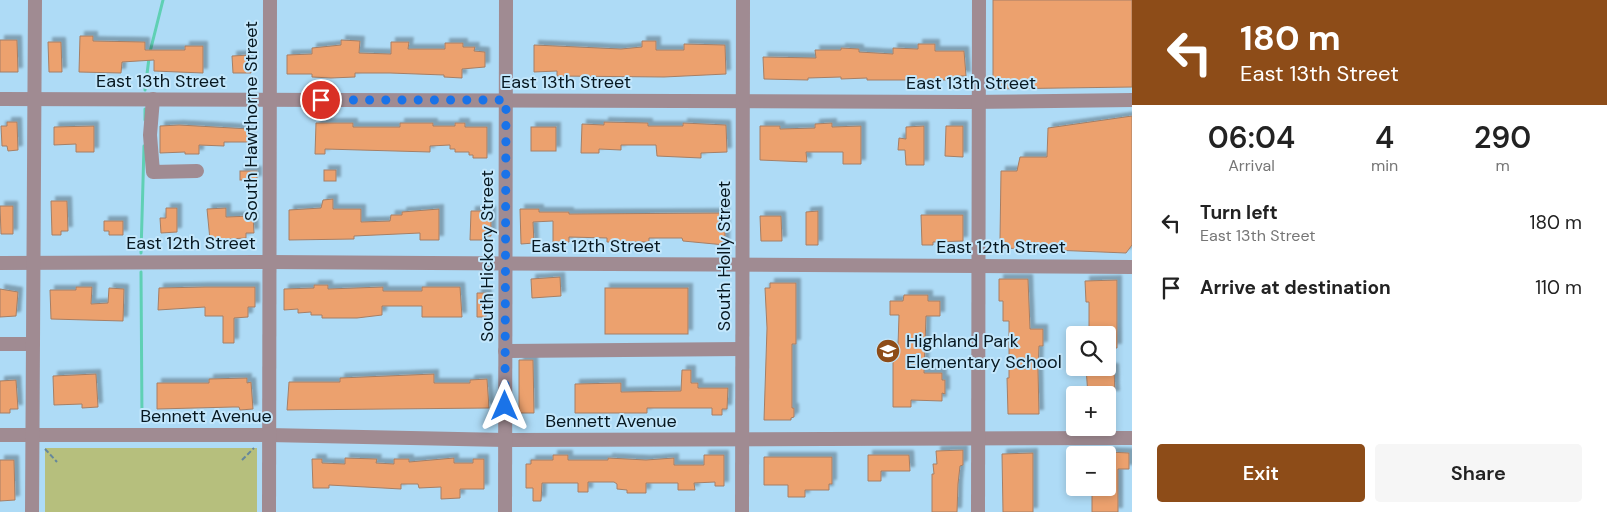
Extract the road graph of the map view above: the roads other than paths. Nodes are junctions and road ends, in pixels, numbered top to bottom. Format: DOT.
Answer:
graph roads {
  1 [pos="35,0"];
  2 [pos="270,0"];
  3 [pos="506,0"];
  4 [pos="743,0"];
  5 [pos="979,0"];
  6 [pos="153,99"];
  7 [pos="0,100"];
  8 [pos="34,100"];
  9 [pos="270,100"];
  10 [pos="506,100"];
  11 [pos="1132,100"];
  12 [pos="743,102"];
  13 [pos="979,102"];
  14 [pos="197,171"];
  15 [pos="269,262"];
  16 [pos="0,263"];
  17 [pos="34,263"];
  18 [pos="506,264"];
  19 [pos="742,265"];
  20 [pos="979,266"];
  21 [pos="1132,267"];
  22 [pos="0,344"];
  23 [pos="33,344"];
  24 [pos="742,349"];
  25 [pos="505,351"];
  26 [pos="0,435"];
  27 [pos="33,435"];
  28 [pos="269,435"];
  29 [pos="978,438"];
  30 [pos="1132,438"];
  31 [pos="742,439"];
  32 [pos="505,440"];
  33 [pos="32,512"];
  34 [pos="269,512"];
  35 [pos="505,512"];
  36 [pos="742,512"];
  37 [pos="978,512"];
  1 -- 8 [label="street"];
  2 -- 9 [label="street, South Hawthorne Street"];
  3 -- 10 [label="street, South Hickory Street"];
  4 -- 12 [label="street, South Holly Street"];
  5 -- 13 [label="street"];
  6 -- 8 [label="street, East 13th Street"];
  6 -- 9 [label="street, East 13th Street"];
  6 -- 14 [label="street"];
  7 -- 8 [label="street, East 13th Street"];
  8 -- 17 [label="street"];
  9 -- 10 [label="street, East 13th Street"];
  9 -- 15 [label="street, South Hawthorne Street"];
  10 -- 12 [label="street, East 13th Street"];
  10 -- 18 [label="street, South Hickory Street"];
  11 -- 13 [label="street, East 13th Street"];
  12 -- 13 [label="street, East 13th Street"];
  12 -- 19 [label="street, South Holly Street"];
  13 -- 20 [label="street"];
  15 -- 17 [label="street, East 12th Street"];
  15 -- 18 [label="street, East 12th Street"];
  15 -- 28 [label="street, South Hawthorne Street"];
  16 -- 17 [label="street, East 12th Street"];
  17 -- 23 [label="street"];
  18 -- 19 [label="street, East 12th Street"];
  18 -- 25 [label="street, South Hickory Street"];
  19 -- 20 [label="street, East 12th Street"];
  19 -- 24 [label="street, South Holly Street"];
  20 -- 21 [label="street, East 12th Street"];
  20 -- 29 [label="street"];
  22 -- 23 [label="street"];
  23 -- 27 [label="street"];
  24 -- 25 [label="street"];
  24 -- 31 [label="street, South Holly Street"];
  25 -- 32 [label="street, South Hickory Street"];
  26 -- 27 [label="street, Bennett Avenue"];
  27 -- 28 [label="street, Bennett Avenue"];
  27 -- 33 [label="street"];
  28 -- 32 [label="street, Bennett Avenue"];
  28 -- 34 [label="street, South Hawthorne Street"];
  29 -- 30 [label="street, Bennett Avenue"];
  29 -- 31 [label="street, Bennett Avenue"];
  29 -- 37 [label="street"];
  31 -- 32 [label="street, Bennett Avenue"];
  31 -- 36 [label="street, South Holly Street"];
  32 -- 35 [label="street, South Hickory Street"];
}
